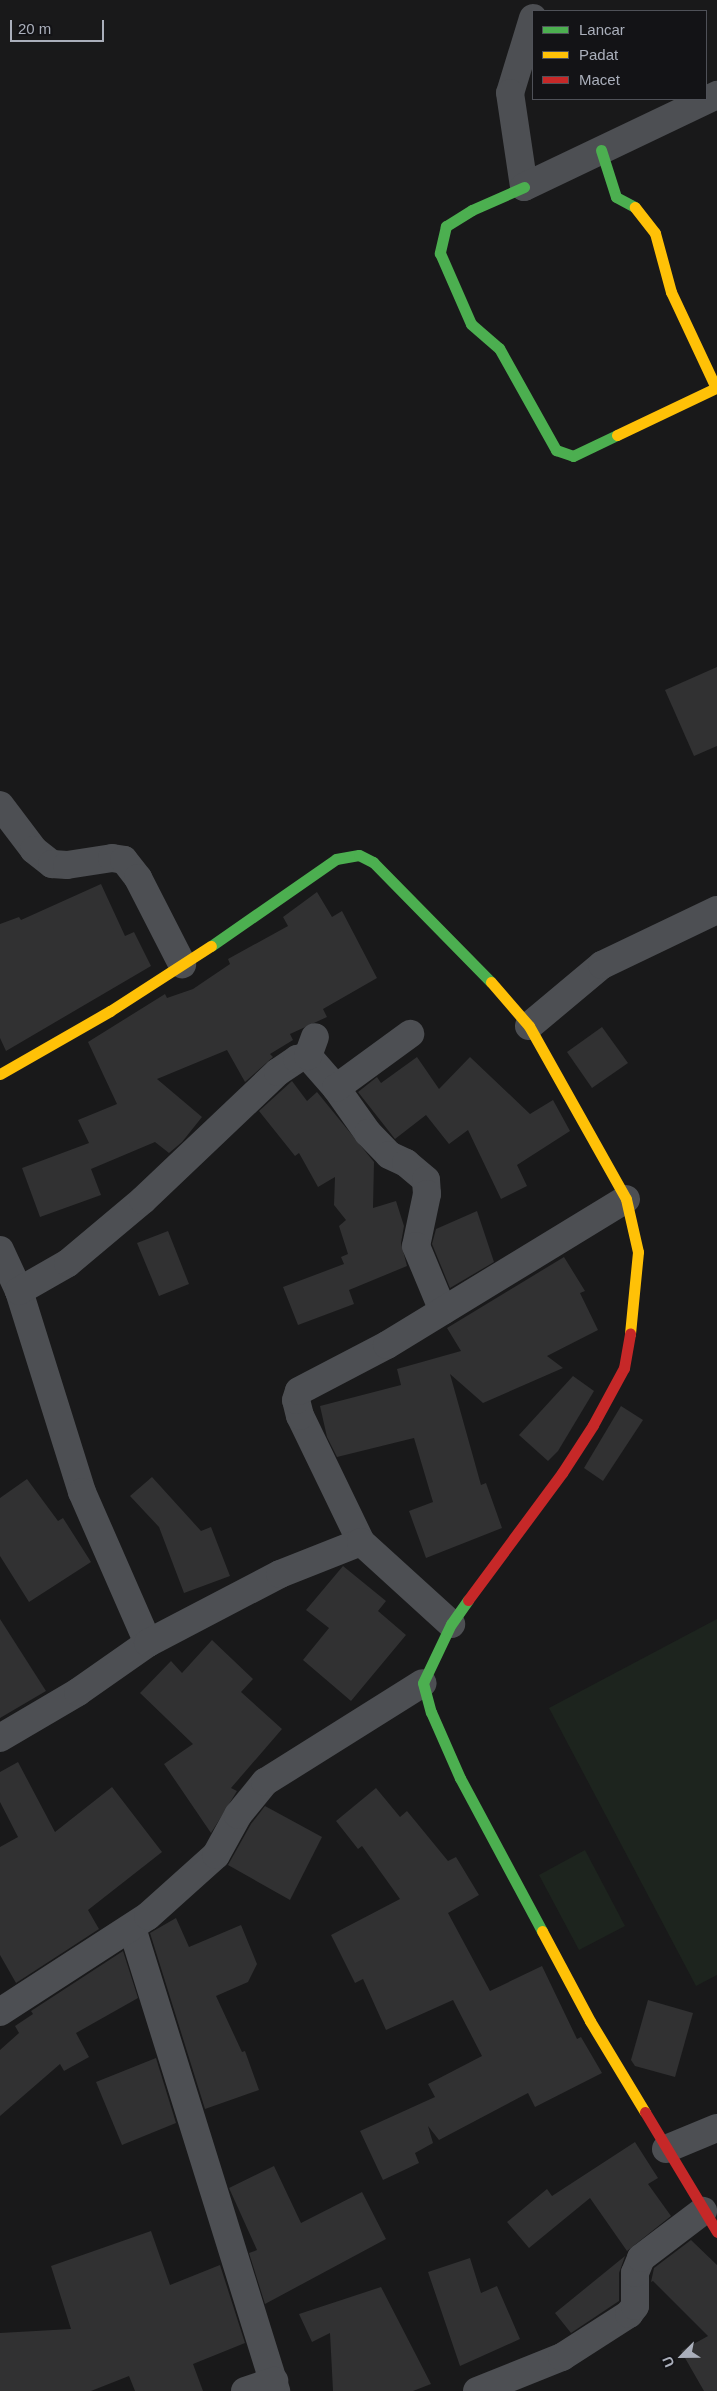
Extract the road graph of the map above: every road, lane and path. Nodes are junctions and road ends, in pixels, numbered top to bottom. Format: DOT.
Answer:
graph roads {
  1 [pos="532,21"];
  2 [pos="706,100"];
  3 [pos="601,150"];
  4 [pos="524,187"];
  5 [pos="717,388"];
  6 [pos="0,805"];
  7 [pos="717,910"];
  8 [pos="182,964"];
  9 [pos="529,1026"];
  10 [pos="410,1034"];
  11 [pos="0,1074"];
  12 [pos="336,1088"];
  13 [pos="626,1199"];
  14 [pos="0,1250"];
  15 [pos="19,1291"];
  16 [pos="443,1311"];
  17 [pos="361,1542"];
  18 [pos="451,1624"];
  19 [pos="148,1643"];
  20 [pos="423,1683"];
  21 [pos="0,1738"];
  22 [pos="132,1928"];
  23 [pos="0,2012"];
  24 [pos="717,2128"];
  25 [pos="666,2149"];
  26 [pos="710,2222"];
  27 [pos="275,2386"];
  28 [pos="245,2391"];
  29 [pos="477,2391"];
  1 -- 4 [label="street"];
  2 -- 3 [label="street"];
  3 -- 4 [label="street"];
  3 -- 5 [label="street"];
  4 -- 5 [label="street"];
  6 -- 8 [label="street"];
  7 -- 9 [label="street"];
  8 -- 9 [label="street"];
  8 -- 11 [label="street"];
  9 -- 13 [label="street"];
  10 -- 12 [label="street"];
  12 -- 15 [label="street"];
  12 -- 16 [label="street"];
  13 -- 16 [label="street"];
  13 -- 18 [label="street"];
  14 -- 15 [label="street"];
  15 -- 19 [label="street"];
  16 -- 17 [label="street"];
  17 -- 18 [label="street"];
  17 -- 19 [label="street"];
  18 -- 20 [label="street"];
  19 -- 21 [label="street"];
  20 -- 22 [label="street"];
  20 -- 25 [label="street"];
  22 -- 23 [label="street"];
  22 -- 27 [label="street"];
  24 -- 25 [label="street"];
  25 -- 26 [label="street"];
  26 -- 29 [label="street"];
  27 -- 28 [label="street"];
}
